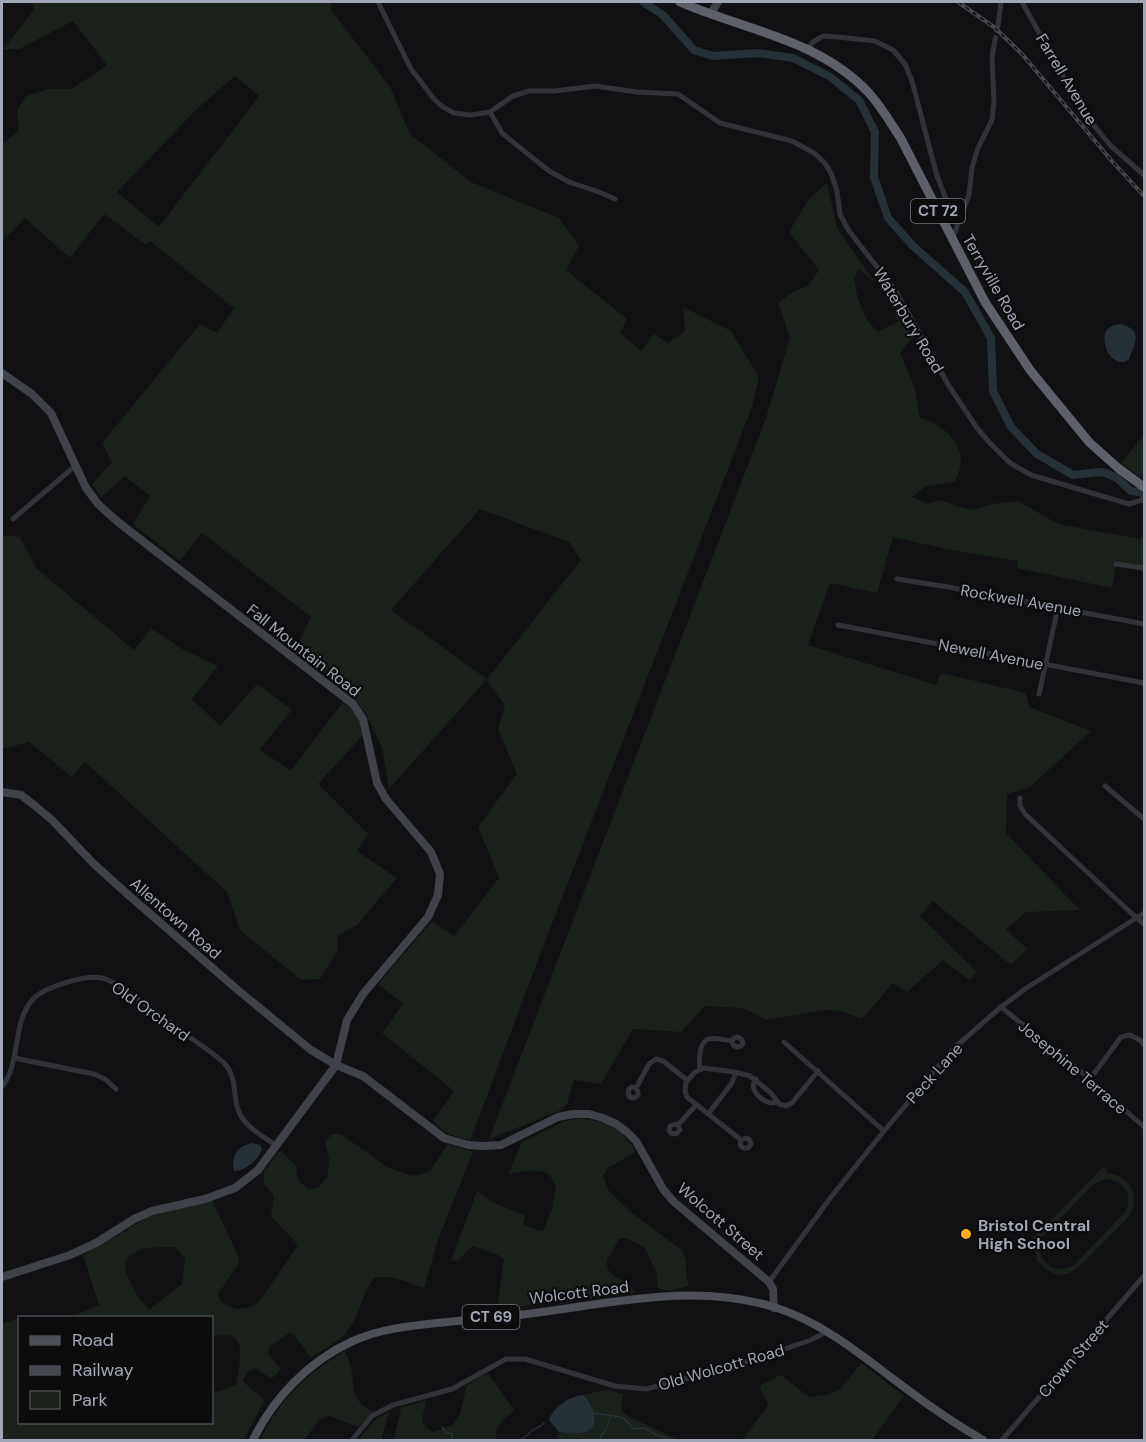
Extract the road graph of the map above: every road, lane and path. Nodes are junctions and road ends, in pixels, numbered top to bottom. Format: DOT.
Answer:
graph roads {
  1 [pos="378,2"];
  2 [pos="680,2"];
  3 [pos="718,2"];
  4 [pos="1001,2"];
  5 [pos="1022,2"];
  6 [pos="711,13"];
  7 [pos="998,26"];
  8 [pos="995,40"];
  9 [pos="807,49"];
  10 [pos="490,112"];
  11 [pos="1144,175"];
  12 [pos="615,199"];
  13 [pos="961,217"];
  14 [pos="952,238"];
  15 [pos="2,373"];
  16 [pos="75,466"];
  17 [pos="1144,487"];
  18 [pos="1144,498"];
  19 [pos="13,519"];
  20 [pos="1116,564"];
  21 [pos="1144,568"];
  22 [pos="897,579"];
  23 [pos="1058,607"];
  24 [pos="1144,624"];
  25 [pos="838,625"];
  26 [pos="1045,664"];
  27 [pos="1143,682"];
  28 [pos="1039,694"];
  29 [pos="1105,786"];
  30 [pos="2,792"];
  31 [pos="1020,798"];
  32 [pos="1144,819"];
  33 [pos="1144,912"];
  34 [pos="1136,918"];
  35 [pos="1144,924"];
  36 [pos="1001,1007"];
  37 [pos="732,1041"];
  38 [pos="784,1041"];
  39 [pos="1144,1045"];
  40 [pos="14,1058"];
  41 [pos="336,1065"];
  42 [pos="700,1069"];
  43 [pos="818,1071"];
  44 [pos="736,1072"];
  45 [pos="756,1079"];
  46 [pos="1090,1079"];
  47 [pos="687,1080"];
  48 [pos="2,1087"];
  49 [pos="636,1088"];
  50 [pos="116,1089"];
  51 [pos="777,1102"];
  52 [pos="696,1105"];
  53 [pos="708,1114"];
  54 [pos="678,1125"];
  55 [pos="1144,1127"];
  56 [pos="884,1131"];
  57 [pos="741,1140"];
  58 [pos="276,1145"];
  59 [pos="1144,1276"];
  60 [pos="2,1277"];
  61 [pos="769,1282"];
  62 [pos="774,1308"];
  63 [pos="826,1332"];
  64 [pos="253,1440"];
  65 [pos="352,1440"];
  66 [pos="983,1440"];
  67 [pos="1002,1440"];
  1 -- 10 [label="street"];
  2 -- 6 [label="highway, Terryville Road / CT 72"];
  3 -- 6 [label="main road"];
  4 -- 7 [label="street"];
  5 -- 11 [label="street, Farrell Avenue"];
  6 -- 9 [label="highway, Terryville Road / CT 72"];
  8 -- 13 [label="street"];
  9 -- 13 [label="street"];
  9 -- 14 [label="highway, Terryville Road / CT 72"];
  10 -- 12 [label="street"];
  10 -- 18 [label="street, Waterbury Road"];
  13 -- 14 [label="street"];
  14 -- 17 [label="highway, Terryville Road / CT 72"];
  15 -- 16 [label="main road, Fall Mountain Road"];
  16 -- 19 [label="street"];
  16 -- 41 [label="main road, Fall Mountain Road"];
  20 -- 21 [label="street"];
  22 -- 23 [label="street, Rockwell Avenue"];
  23 -- 24 [label="street, Rockwell Avenue"];
  23 -- 26 [label="street"];
  25 -- 26 [label="street, Newell Avenue"];
  26 -- 27 [label="street, Newell Avenue"];
  26 -- 28 [label="street"];
  29 -- 32 [label="street"];
  30 -- 41 [label="main road, Allentown Road"];
  31 -- 34 [label="street"];
  33 -- 34 [label="street, Peck Lane"];
  34 -- 35 [label="street"];
  34 -- 36 [label="street, Peck Lane"];
  36 -- 46 [label="street, Josephine Terrace"];
  36 -- 56 [label="street, Peck Lane"];
  37 -- 42 [label="street"];
  38 -- 43 [label="street"];
  39 -- 46 [label="street"];
  40 -- 48 [label="street, Old Orchard"];
  40 -- 50 [label="street"];
  40 -- 58 [label="street, Old Orchard"];
  41 -- 58 [label="main road"];
  41 -- 61 [label="main road, Wolcott Street"];
  42 -- 44 [label="street"];
  42 -- 47 [label="street"];
  43 -- 51 [label="street"];
  43 -- 56 [label="street"];
  44 -- 45 [label="street"];
  44 -- 53 [label="street"];
  45 -- 51 [label="street"];
  45 -- 51 [label="street"];
  46 -- 55 [label="street, Josephine Terrace"];
  47 -- 49 [label="street"];
  47 -- 52 [label="street"];
  52 -- 53 [label="street"];
  52 -- 54 [label="street"];
  53 -- 57 [label="street"];
  56 -- 61 [label="street, Peck Lane"];
  58 -- 60 [label="main road"];
  59 -- 67 [label="street, Crown Street"];
  61 -- 62 [label="main road, Wolcott Street"];
  62 -- 63 [label="main road, CT 69"];
  62 -- 64 [label="main road, Wolcott Road / CT 69"];
  63 -- 65 [label="street, Old Wolcott Road"];
  63 -- 66 [label="main road, CT 69"];
}
